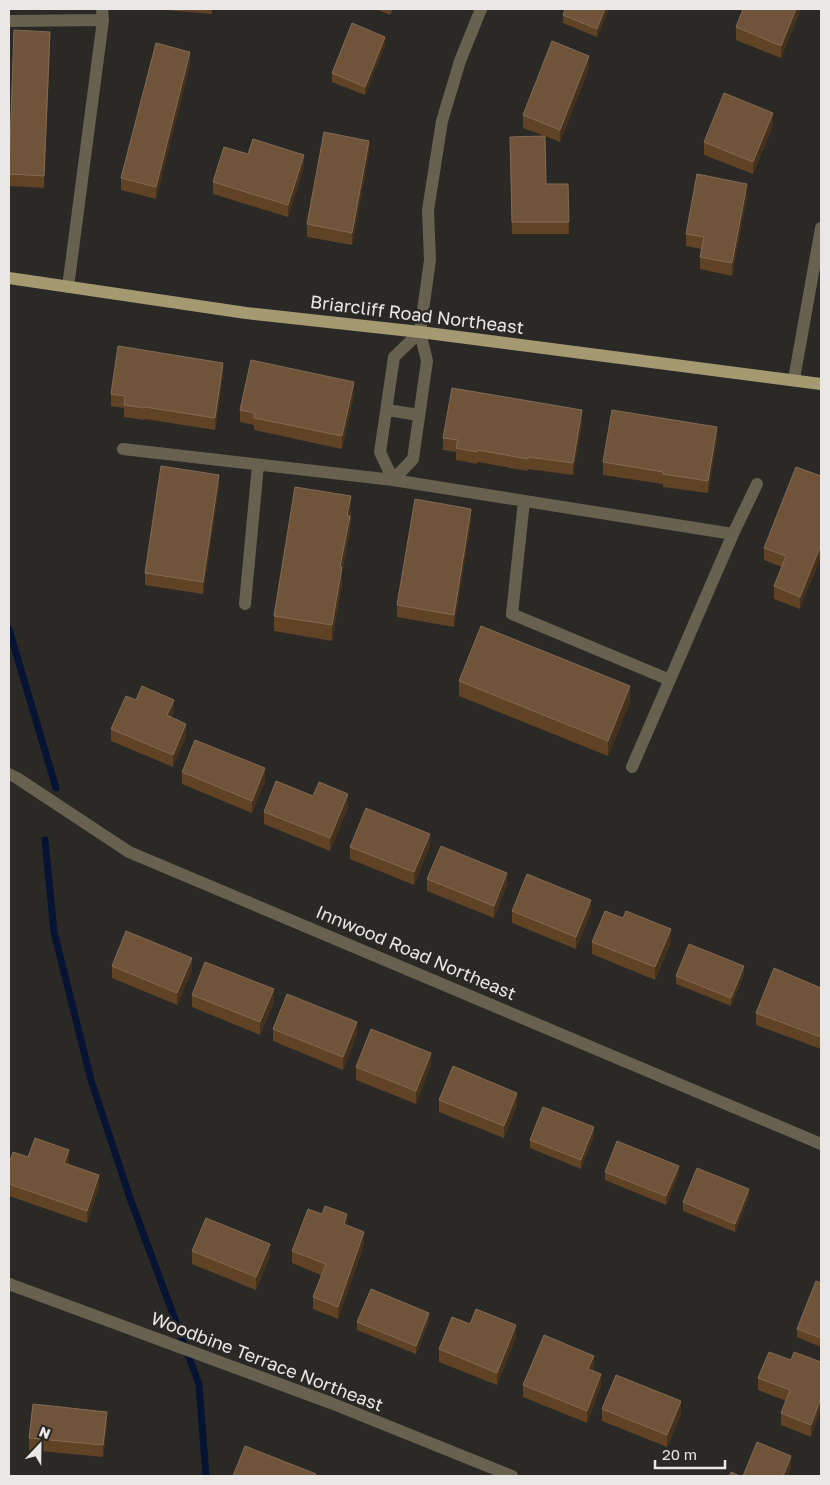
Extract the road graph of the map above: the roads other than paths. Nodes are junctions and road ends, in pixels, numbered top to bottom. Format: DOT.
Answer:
graph roads {
  1 [pos="481,9"];
  2 [pos="103,14"];
  3 [pos="9,21"];
  4 [pos="821,228"];
  5 [pos="9,278"];
  6 [pos="68,287"];
  7 [pos="420,332"];
  8 [pos="794,380"];
  9 [pos="821,384"];
  10 [pos="387,410"];
  11 [pos="419,415"];
  12 [pos="123,449"];
  13 [pos="258,465"];
  14 [pos="393,480"];
  15 [pos="757,484"];
  16 [pos="524,502"];
  17 [pos="733,534"];
  18 [pos="245,604"];
  19 [pos="670,680"];
  20 [pos="632,767"];
  21 [pos="9,774"];
  22 [pos="821,1144"];
  23 [pos="9,1284"];
  24 [pos="512,1476"];
  1 -- 7 [label="street"];
  2 -- 3 [label="street"];
  2 -- 6 [label="street"];
  4 -- 8 [label="street"];
  5 -- 6 [label="main road, Briarcliff Road Northeast"];
  6 -- 7 [label="main road, Briarcliff Road Northeast"];
  7 -- 8 [label="main road, Briarcliff Road Northeast"];
  7 -- 10 [label="street"];
  7 -- 11 [label="street"];
  8 -- 9 [label="main road, Briarcliff Road Northeast"];
  10 -- 11 [label="street"];
  10 -- 14 [label="street"];
  11 -- 14 [label="street"];
  12 -- 13 [label="street"];
  13 -- 14 [label="street"];
  13 -- 18 [label="street"];
  14 -- 16 [label="street"];
  15 -- 17 [label="street"];
  16 -- 17 [label="street"];
  16 -- 19 [label="street"];
  17 -- 19 [label="street"];
  19 -- 20 [label="street"];
  21 -- 22 [label="street, Innwood Road Northeast"];
  23 -- 24 [label="street, Woodbine Terrace Northeast"];
}
